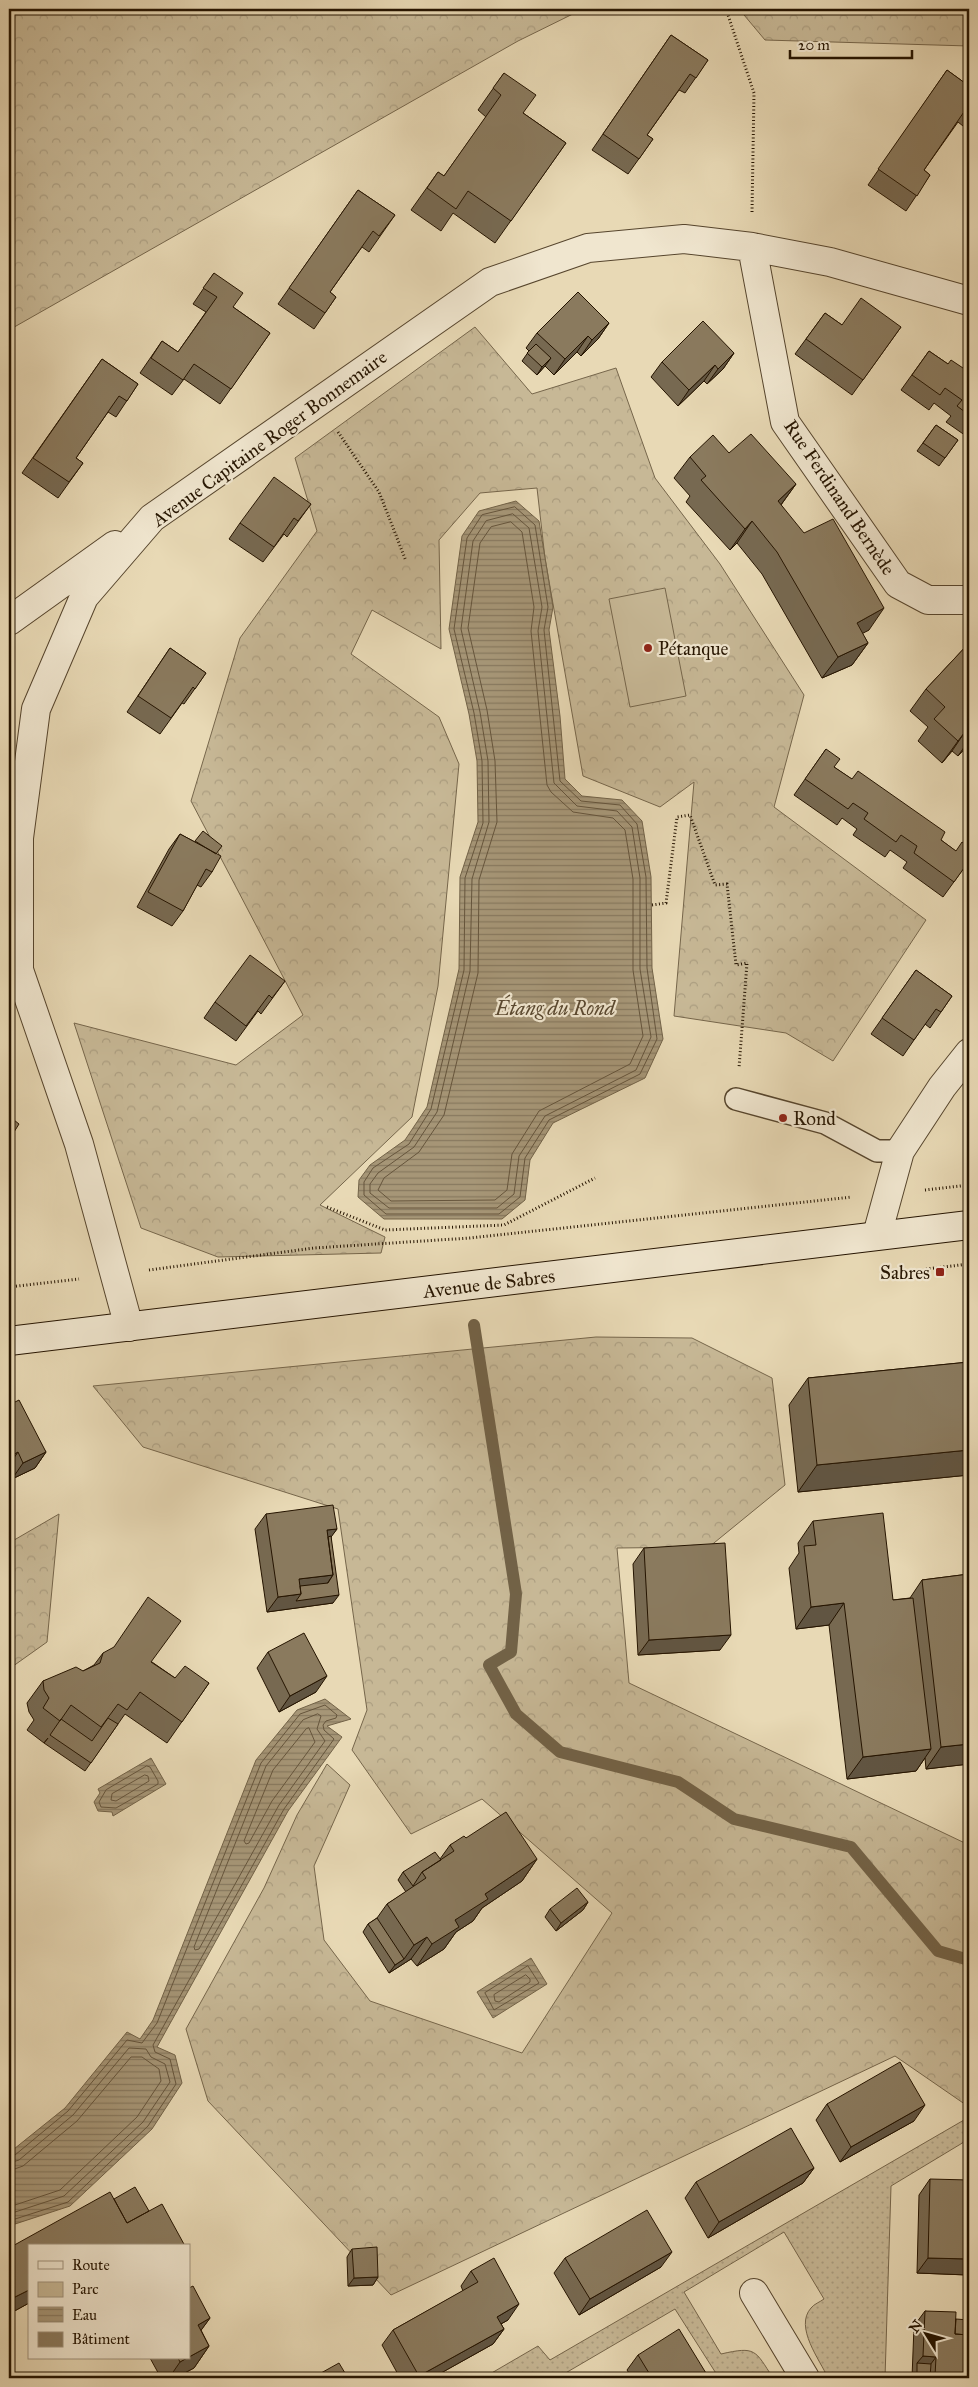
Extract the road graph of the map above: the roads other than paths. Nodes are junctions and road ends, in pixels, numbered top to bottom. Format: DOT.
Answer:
graph roads {
  1 [pos="752,247"];
  2 [pos="969,301"];
  3 [pos="152,518"];
  4 [pos="969,598"];
  5 [pos="9,621"];
  6 [pos="969,1053"];
  7 [pos="736,1099"];
  8 [pos="900,1151"];
  9 [pos="969,1225"];
  10 [pos="877,1235"];
  11 [pos="129,1327"];
  12 [pos="9,1341"];
  13 [pos="754,2293"];
  14 [pos="805,2378"];
  1 -- 2 [label="street, Avenue Capitaine Roger Bonnemaire"];
  1 -- 3 [label="street, Avenue Capitaine Roger Bonnemaire"];
  1 -- 4 [label="street, Rue Ferdinand Bernède"];
  3 -- 5 [label="street"];
  3 -- 11 [label="street, Avenue Capitaine Roger Bonnemaire"];
  6 -- 8 [label="street"];
  7 -- 8 [label="lane"];
  8 -- 10 [label="street"];
  9 -- 10 [label="street, Avenue de Sabres"];
  10 -- 11 [label="street, Avenue de Sabres"];
  11 -- 12 [label="street, Avenue de Sabres"];
  13 -- 14 [label="street"];
}
